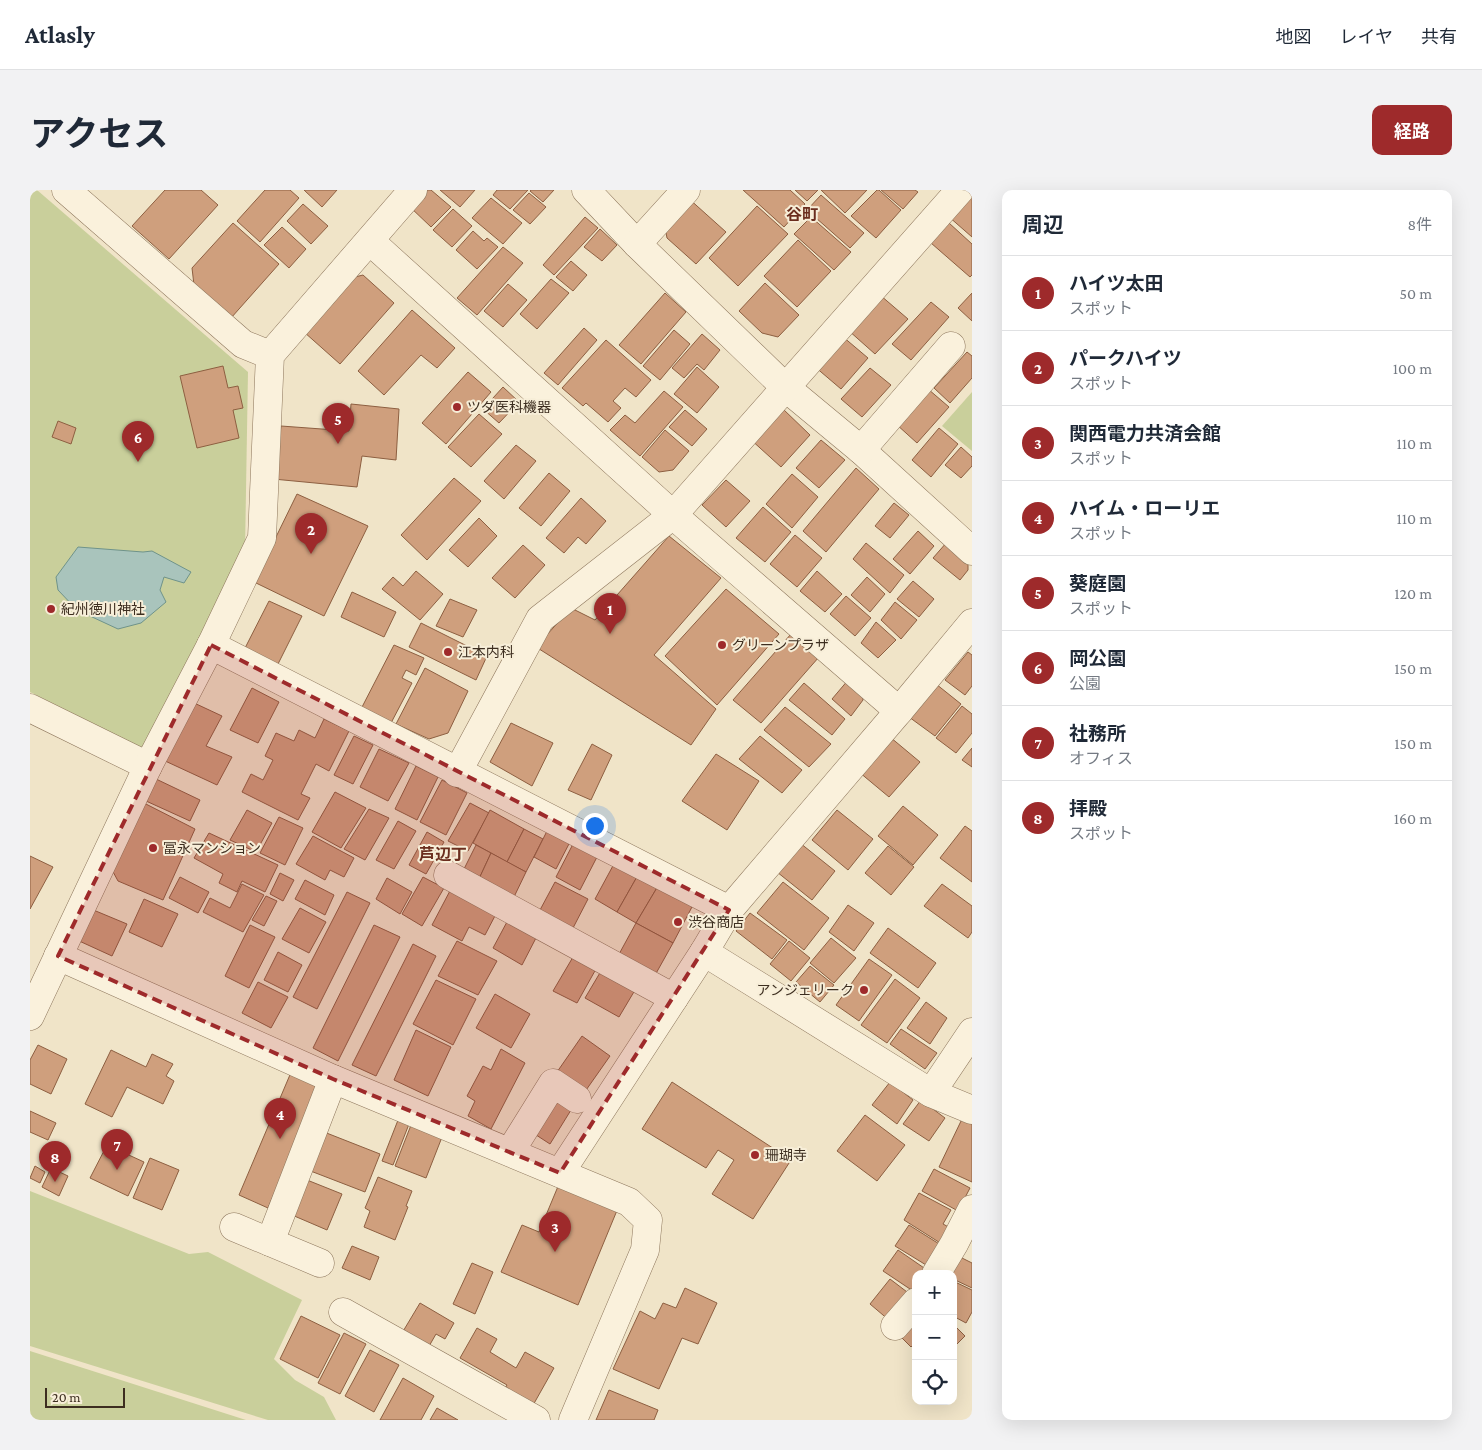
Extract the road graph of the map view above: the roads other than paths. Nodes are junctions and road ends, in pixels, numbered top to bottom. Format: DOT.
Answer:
graph roads {
  1 [pos="66,190"];
  2 [pos="413,190"];
  3 [pos="586,190"];
  4 [pos="686,190"];
  5 [pos="960,190"];
  6 [pos="370,241"];
  7 [pos="638,244"];
  8 [pos="951,346"];
  9 [pos="270,355"];
  10 [pos="785,387"];
  11 [pos="861,450"];
  12 [pos="673,515"];
  13 [pos="972,551"];
  14 [pos="972,623"];
  15 [pos="211,645"];
  16 [pos="30,708"];
  17 [pos="899,711"];
  18 [pos="148,766"];
  19 [pos="458,772"];
  20 [pos="448,875"];
  21 [pos="729,910"];
  22 [pos="704,952"];
  23 [pos="58,956"];
  24 [pos="674,998"];
  25 [pos="30,1016"];
  26 [pos="972,1032"];
  27 [pos="333,1079"];
  28 [pos="931,1093"];
  29 [pos="577,1099"];
  30 [pos="972,1110"];
  31 [pos="510,1152"];
  32 [pos="560,1173"];
  33 [pos="972,1209"];
  34 [pos="234,1227"];
  35 [pos="270,1242"];
  36 [pos="320,1262"];
  37 [pos="938,1270"];
  38 [pos="912,1307"];
  39 [pos="343,1312"];
  40 [pos="895,1326"];
  41 [pos="536,1420"];
  42 [pos="573,1420"];
  1 -- 9 [label="street"];
  2 -- 6 [label="street"];
  3 -- 7 [label="street"];
  4 -- 7 [label="street"];
  5 -- 10 [label="street"];
  6 -- 9 [label="street"];
  6 -- 12 [label="street"];
  7 -- 10 [label="street"];
  8 -- 11 [label="street"];
  9 -- 15 [label="street"];
  10 -- 11 [label="street"];
  10 -- 12 [label="street"];
  11 -- 13 [label="street"];
  12 -- 17 [label="street"];
  12 -- 19 [label="street"];
  14 -- 17 [label="street"];
  15 -- 18 [label="street"];
  15 -- 19 [label="street"];
  16 -- 18 [label="street"];
  17 -- 21 [label="street"];
  18 -- 23 [label="street"];
  19 -- 21 [label="street"];
  20 -- 24 [label="street"];
  21 -- 22 [label="street"];
  22 -- 24 [label="street"];
  22 -- 28 [label="street"];
  23 -- 25 [label="street"];
  23 -- 27 [label="street"];
  24 -- 32 [label="street"];
  26 -- 28 [label="street"];
  27 -- 31 [label="street"];
  27 -- 35 [label="street"];
  28 -- 30 [label="street"];
  29 -- 31 [label="street"];
  31 -- 32 [label="street"];
  32 -- 42 [label="street"];
  33 -- 37 [label="street"];
  34 -- 35 [label="street"];
  35 -- 36 [label="street"];
  38 -- 40 [label="street"];
  39 -- 41 [label="street"];
}
